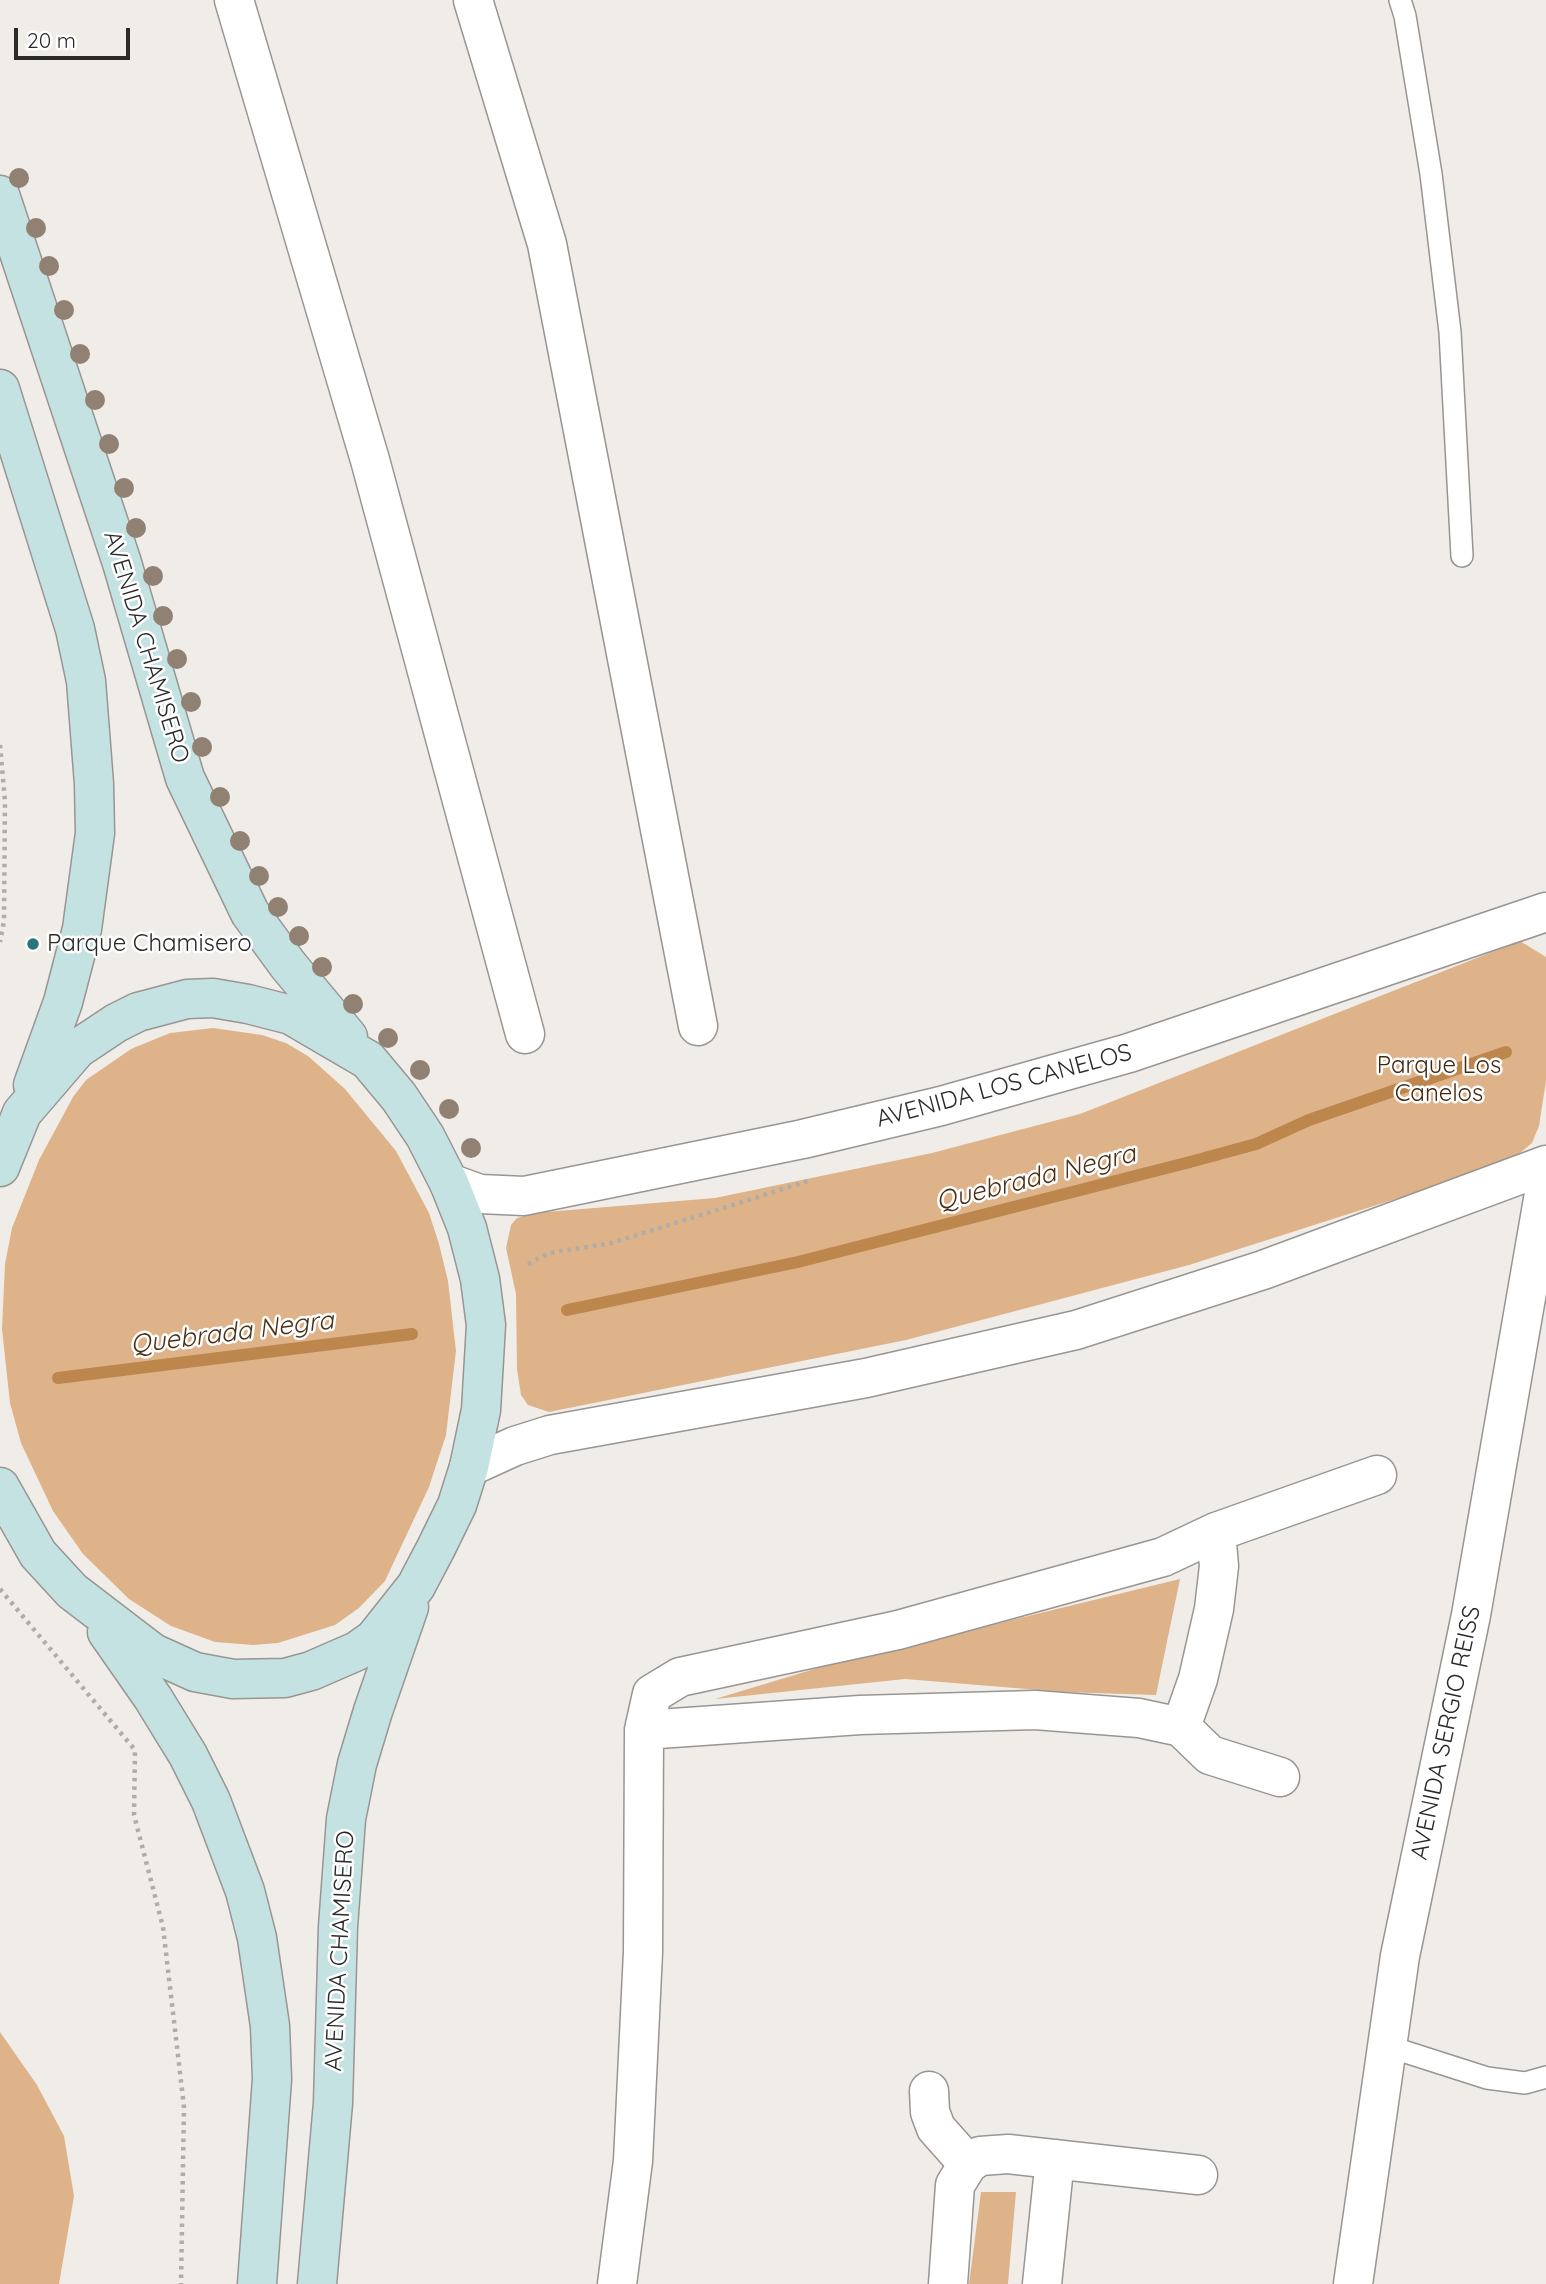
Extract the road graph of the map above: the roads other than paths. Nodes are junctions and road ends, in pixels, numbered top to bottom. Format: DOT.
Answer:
graph roads {
  1 [pos="234,0"];
  2 [pos="473,0"];
  3 [pos="1400,0"];
  4 [pos="0,195"];
  5 [pos="0,389"];
  6 [pos="1462,556"];
  7 [pos="1546,912"];
  8 [pos="698,1026"];
  9 [pos="525,1034"];
  10 [pos="368,1060"];
  11 [pos="22,1113"];
  12 [pos="1546,1165"];
  13 [pos="0,1167"];
  14 [pos="1546,1182"];
  15 [pos="449,1184"];
  16 [pos="469,1467"];
  17 [pos="1377,1475"];
  18 [pos="0,1487"];
  19 [pos="1216,1532"];
  20 [pos="416,1586"];
  21 [pos="87,1605"];
  22 [pos="1181,1727"];
  23 [pos="644,1730"];
  24 [pos="1280,1777"];
  25 [pos="1387,2046"];
  26 [pos="1546,2077"];
  27 [pos="929,2091"];
  28 [pos="1055,2159"];
  29 [pos="968,2164"];
  30 [pos="1198,2175"];
  31 [pos="257,2284"];
  32 [pos="317,2284"];
  33 [pos="617,2284"];
  34 [pos="948,2284"];
  35 [pos="1042,2284"];
  36 [pos="1353,2284"];
  1 -- 9 [label="street"];
  2 -- 8 [label="street"];
  3 -- 6 [label="lane"];
  4 -- 10 [label="street, AVENIDA CHAMISERO"];
  5 -- 11 [label="street"];
  7 -- 15 [label="street, AVENIDA LOS CANELOS"];
  10 -- 11 [label="street"];
  10 -- 15 [label="street, AVENIDA CHAMISERO"];
  11 -- 13 [label="street"];
  12 -- 16 [label="street"];
  14 -- 25 [label="street, AVENIDA SERGIO REISS"];
  15 -- 16 [label="street, AVENIDA CHAMISERO"];
  16 -- 20 [label="street, AVENIDA CHAMISERO"];
  17 -- 19 [label="street"];
  18 -- 21 [label="street"];
  19 -- 22 [label="street"];
  19 -- 23 [label="street"];
  20 -- 21 [label="street"];
  20 -- 32 [label="street, AVENIDA CHAMISERO"];
  21 -- 31 [label="street"];
  22 -- 23 [label="street"];
  22 -- 24 [label="street"];
  23 -- 33 [label="street"];
  25 -- 26 [label="lane"];
  25 -- 36 [label="street, AVENIDA SERGIO REISS"];
  27 -- 29 [label="street"];
  28 -- 29 [label="street"];
  28 -- 30 [label="street"];
  28 -- 35 [label="street"];
  29 -- 34 [label="street"];
}
